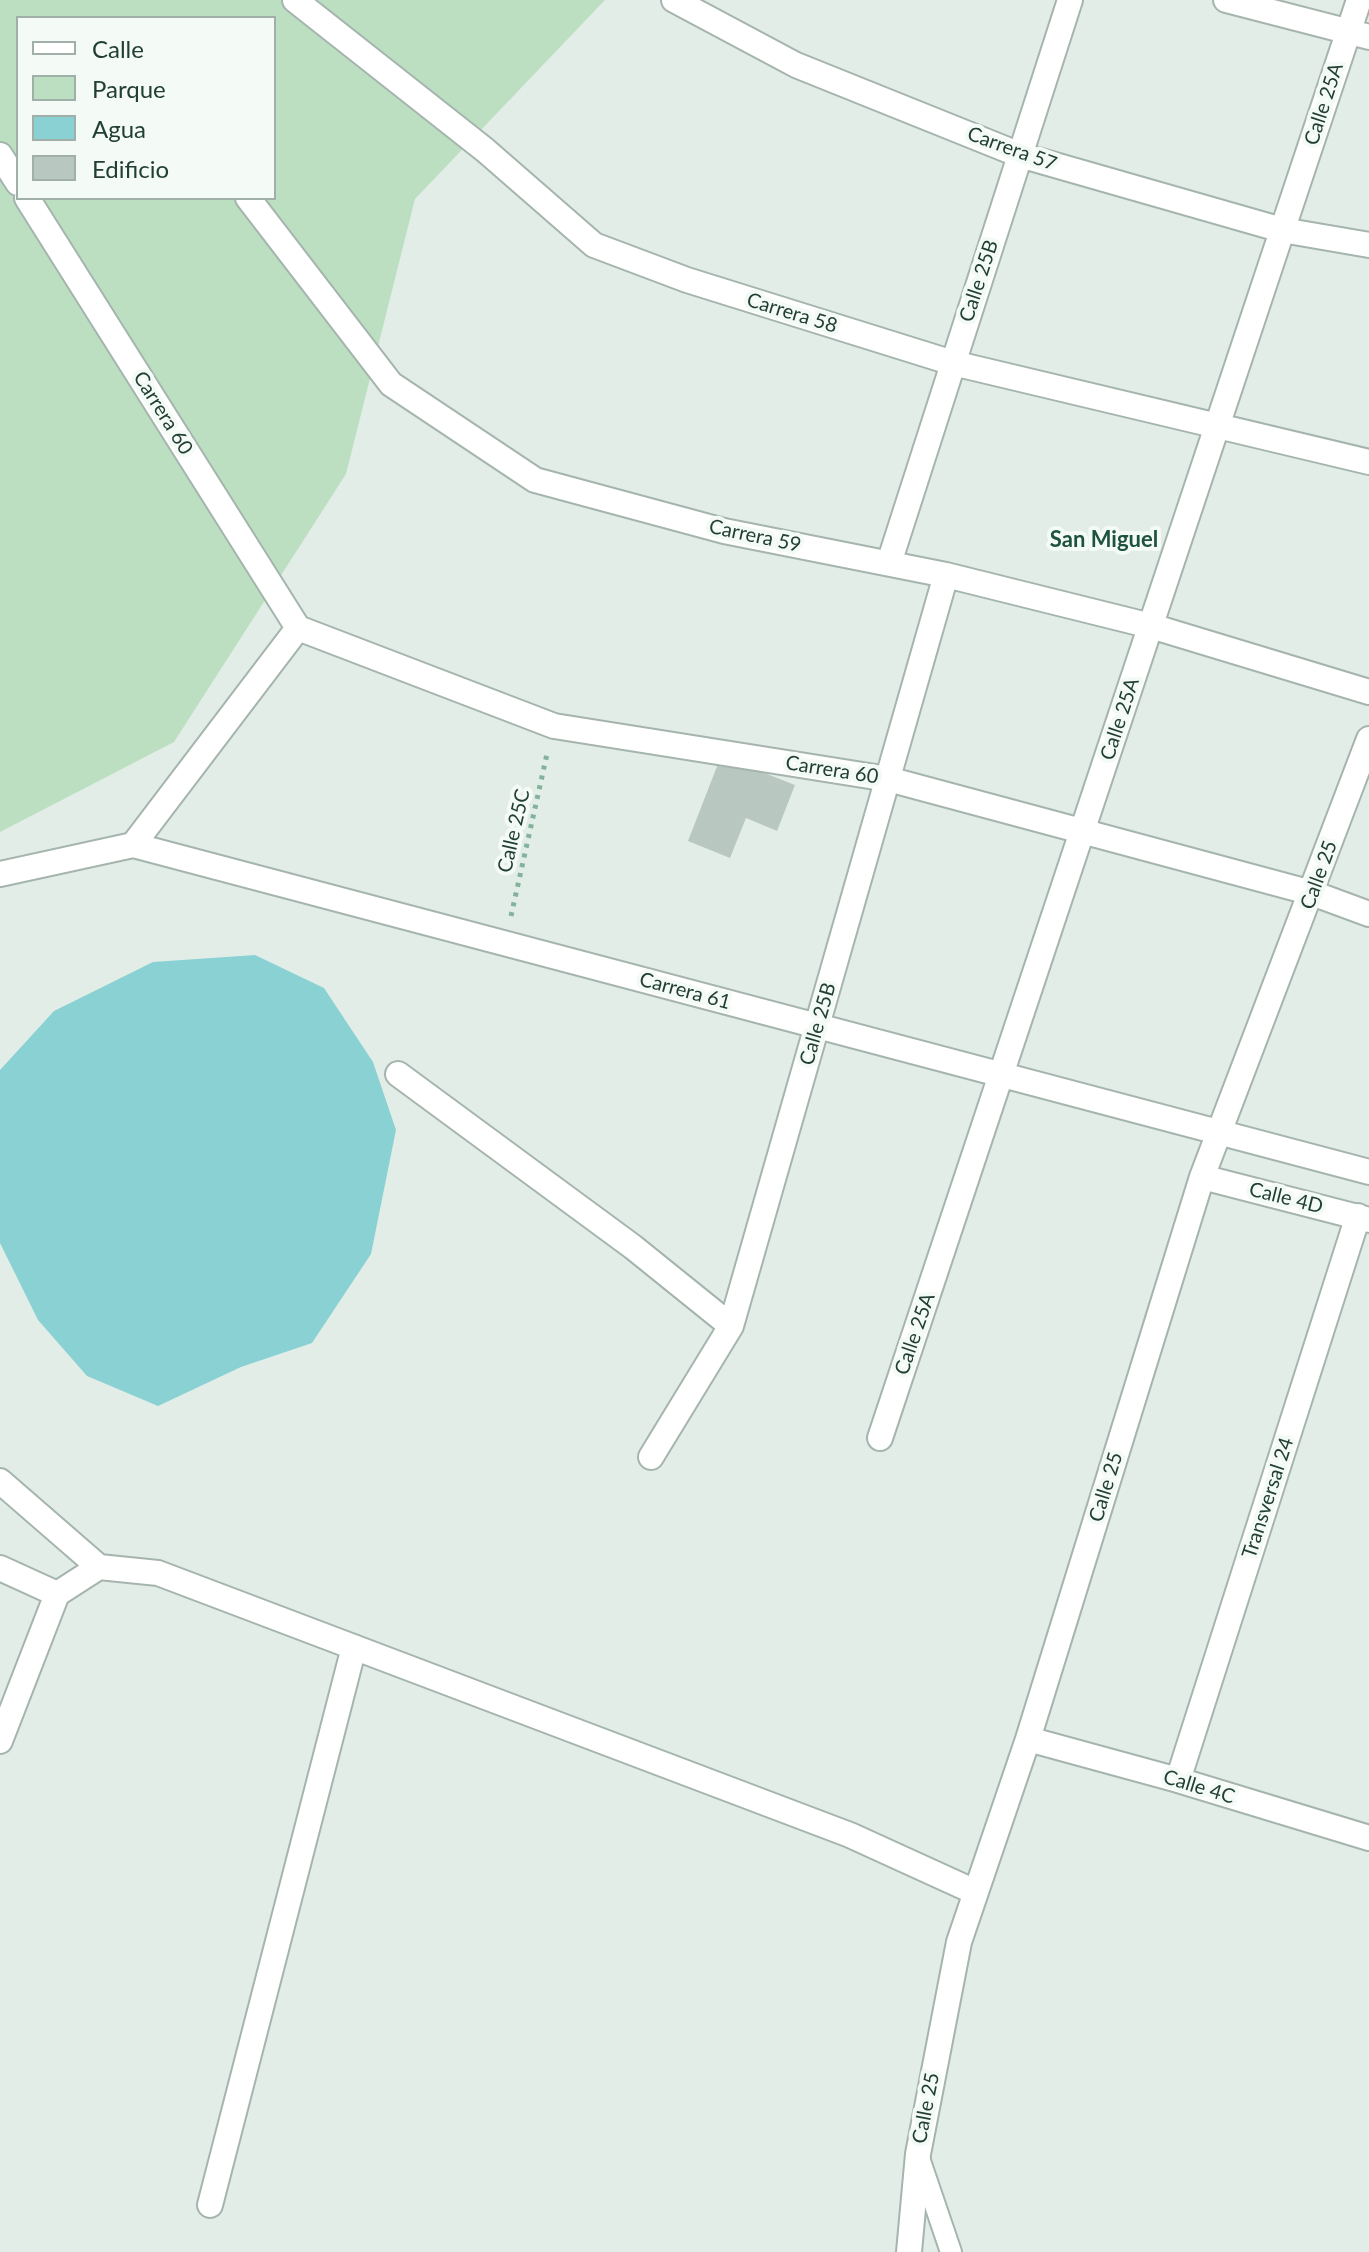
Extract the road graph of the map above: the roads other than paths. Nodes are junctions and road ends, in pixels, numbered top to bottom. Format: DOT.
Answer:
graph roads {
  1 [pos="295,0"];
  2 [pos="674,0"];
  3 [pos="1070,0"];
  4 [pos="1226,0"];
  5 [pos="1359,0"];
  6 [pos="1358,35"];
  7 [pos="0,155"];
  8 [pos="1020,155"];
  9 [pos="16,180"];
  10 [pos="28,200"];
  11 [pos="250,200"];
  12 [pos="1282,230"];
  13 [pos="1369,245"];
  14 [pos="953,363"];
  15 [pos="1217,427"];
  16 [pos="1369,462"];
  17 [pos="889,563"];
  18 [pos="946,575"];
  19 [pos="1151,626"];
  20 [pos="298,628"];
  21 [pos="1369,692"];
  22 [pos="1369,739"];
  23 [pos="888,779"];
  24 [pos="1083,831"];
  25 [pos="133,845"];
  26 [pos="0,874"];
  27 [pos="1312,893"];
  28 [pos="1369,914"];
  29 [pos="817,1026"];
  30 [pos="398,1074"];
  31 [pos="1002,1075"];
  32 [pos="1221,1133"];
  33 [pos="1369,1172"];
  34 [pos="1202,1177"];
  35 [pos="1363,1218"];
  36 [pos="731,1326"];
  37 [pos="880,1438"];
  38 [pos="651,1457"];
  39 [pos="0,1481"];
  40 [pos="99,1567"];
  41 [pos="0,1568"];
  42 [pos="57,1594"];
  43 [pos="354,1647"];
  44 [pos="1028,1739"];
  45 [pos="0,1741"];
  46 [pos="1178,1780"];
  47 [pos="1367,1832"];
  48 [pos="975,1892"];
  49 [pos="918,2154"];
  50 [pos="210,2205"];
  51 [pos="909,2252"];
  52 [pos="951,2252"];
  1 -- 14 [label="street, Carrera 58"];
  2 -- 8 [label="street, Carrera 57"];
  3 -- 8 [label="street, Calle 25B"];
  4 -- 6 [label="street"];
  5 -- 6 [label="street, Calle 25A"];
  6 -- 12 [label="street, Calle 25A"];
  7 -- 9 [label="street"];
  8 -- 12 [label="street, Carrera 57"];
  8 -- 14 [label="street, Calle 25B"];
  10 -- 20 [label="street, Carrera 60"];
  11 -- 17 [label="street, Carrera 59"];
  12 -- 13 [label="street, Carrera 57"];
  12 -- 15 [label="street, Calle 25A"];
  14 -- 15 [label="street, Carrera 58"];
  14 -- 17 [label="street, Calle 25B"];
  15 -- 16 [label="street, Carrera 58"];
  15 -- 19 [label="street, Calle 25A"];
  17 -- 18 [label="street, Carrera 59"];
  18 -- 19 [label="street, Carrera 59"];
  18 -- 23 [label="street, Calle 25B"];
  19 -- 21 [label="street, Carrera 59"];
  19 -- 24 [label="street, Calle 25A"];
  20 -- 23 [label="street, Carrera 60"];
  20 -- 25 [label="street"];
  22 -- 27 [label="street, Calle 25"];
  23 -- 24 [label="street, Carrera 60"];
  23 -- 29 [label="street, Calle 25B"];
  24 -- 27 [label="street, Carrera 60"];
  24 -- 31 [label="street, Calle 25A"];
  25 -- 26 [label="street, Carrera 61"];
  25 -- 29 [label="street, Carrera 61"];
  27 -- 28 [label="street, Carrera 60"];
  27 -- 32 [label="street, Calle 25"];
  29 -- 31 [label="street, Carrera 61"];
  29 -- 36 [label="street, Calle 25B"];
  30 -- 36 [label="street"];
  31 -- 32 [label="street, Carrera 61"];
  31 -- 37 [label="street, Calle 25A"];
  32 -- 33 [label="street, Carrera 61"];
  32 -- 34 [label="street, Calle 25"];
  34 -- 35 [label="street, Calle 4D"];
  34 -- 44 [label="street, Calle 25"];
  35 -- 46 [label="street, Transversal 24"];
  36 -- 38 [label="street, Calle 25B"];
  39 -- 40 [label="street"];
  40 -- 42 [label="street"];
  40 -- 43 [label="street"];
  41 -- 42 [label="street"];
  42 -- 45 [label="street"];
  43 -- 48 [label="street"];
  43 -- 50 [label="street"];
  44 -- 46 [label="street, Calle 4C"];
  44 -- 48 [label="street, Calle 25"];
  46 -- 47 [label="street, Calle 4C"];
  48 -- 49 [label="street, Calle 25"];
  49 -- 51 [label="street, Calle 25"];
  49 -- 52 [label="lane"];
}
